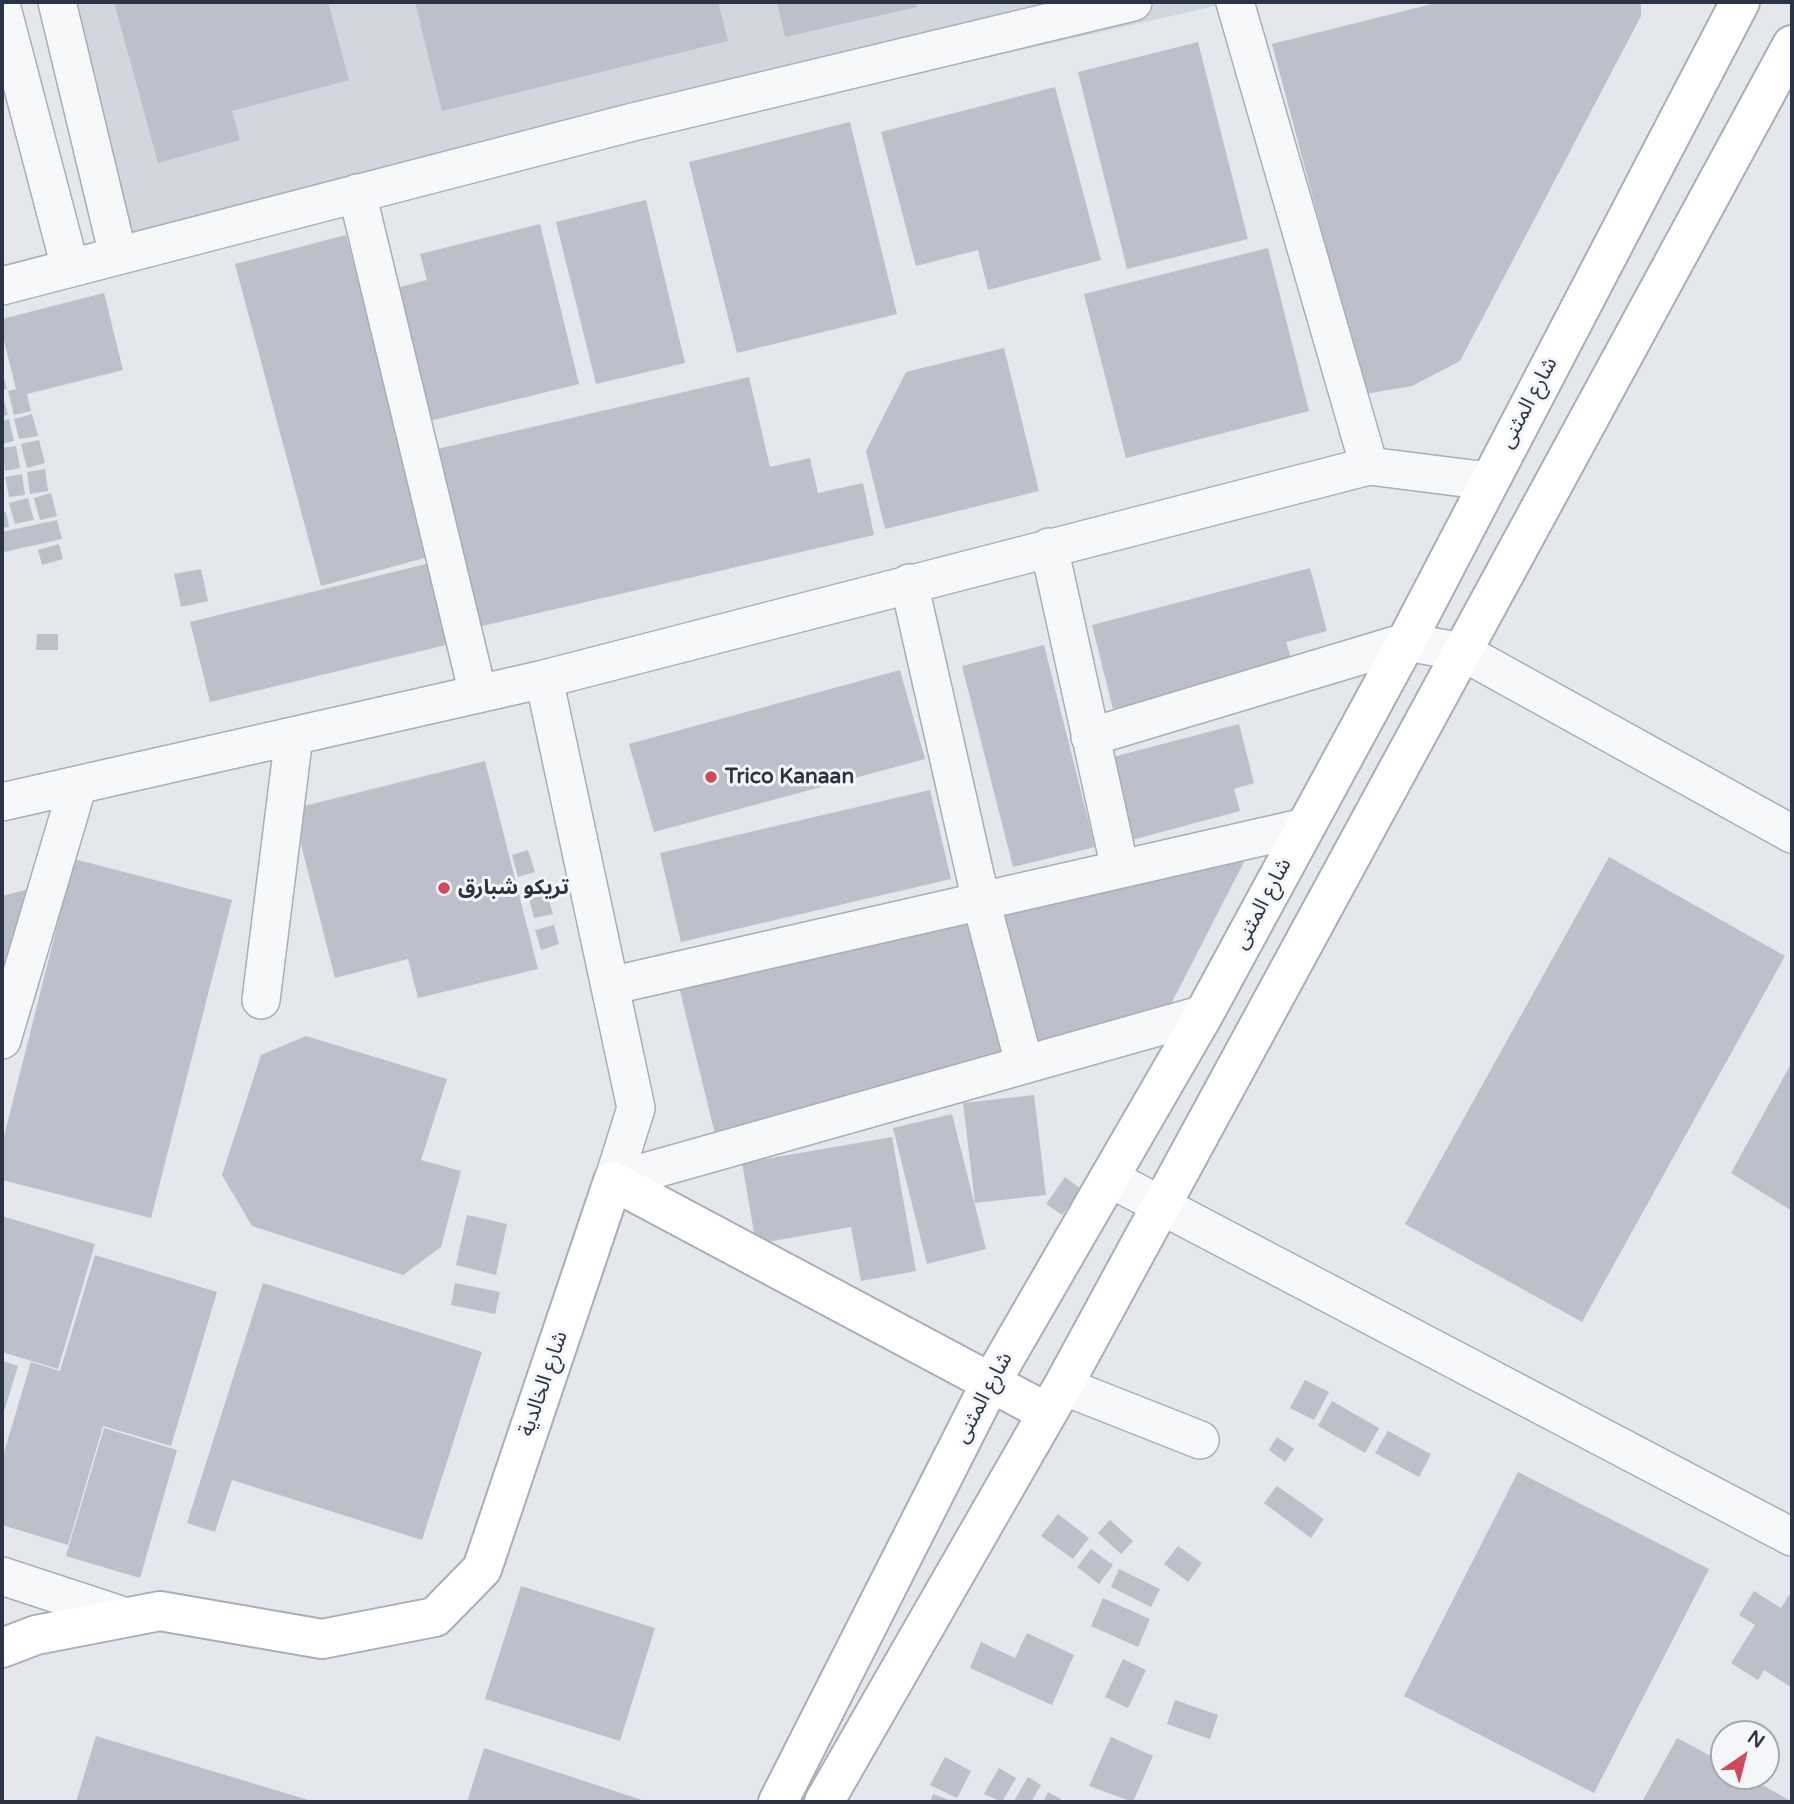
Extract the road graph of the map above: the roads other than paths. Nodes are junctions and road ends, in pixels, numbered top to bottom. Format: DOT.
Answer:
graph roads {
  1 [pos="57,2"];
  2 [pos="1133,2"];
  3 [pos="1235,2"];
  4 [pos="1740,2"];
  5 [pos="2,8"];
  6 [pos="1792,45"];
  7 [pos="357,193"];
  8 [pos="118,255"];
  9 [pos="70,267"];
  10 [pos="2,286"];
  11 [pos="1369,466"];
  12 [pos="1488,481"];
  13 [pos="1048,547"];
  14 [pos="909,583"];
  15 [pos="1406,642"];
  16 [pos="1463,652"];
  17 [pos="544,679"];
  18 [pos="478,694"];
  19 [pos="294,736"];
  20 [pos="1090,737"];
  21 [pos="78,785"];
  22 [pos="2,802"];
  23 [pos="1305,827"];
  24 [pos="1792,834"];
  25 [pos="1120,869"];
  26 [pos="981,901"];
  27 [pos="610,986"];
  28 [pos="261,1000"];
  29 [pos="1204,1014"];
  30 [pos="2,1040"];
  31 [pos="1024,1063"];
  32 [pos="1109,1178"];
  33 [pos="613,1181"];
  34 [pos="1161,1207"];
  35 [pos="990,1384"];
  36 [pos="1055,1399"];
  37 [pos="1200,1440"];
  38 [pos="1792,1537"];
  39 [pos="2,1576"];
  40 [pos="127,1617"];
  41 [pos="2,1648"];
  42 [pos="778,1802"];
  43 [pos="824,1802"];
  1 -- 8 [label="street"];
  2 -- 7 [label="street"];
  3 -- 11 [label="street"];
  4 -- 12 [label="street, شارع المثنى"];
  5 -- 9 [label="street"];
  6 -- 16 [label="street"];
  7 -- 8 [label="street"];
  7 -- 18 [label="street"];
  8 -- 9 [label="street"];
  9 -- 10 [label="street"];
  11 -- 12 [label="street"];
  11 -- 13 [label="street"];
  12 -- 15 [label="street, شارع المثنى"];
  13 -- 14 [label="street"];
  13 -- 20 [label="street"];
  14 -- 17 [label="street"];
  14 -- 26 [label="street"];
  15 -- 16 [label="street"];
  15 -- 20 [label="street"];
  15 -- 23 [label="street, شارع المثنى"];
  16 -- 24 [label="street"];
  16 -- 34 [label="street"];
  17 -- 18 [label="street"];
  17 -- 27 [label="street"];
  18 -- 19 [label="street"];
  19 -- 21 [label="street"];
  19 -- 28 [label="street"];
  20 -- 25 [label="street"];
  21 -- 22 [label="street"];
  21 -- 30 [label="street"];
  23 -- 25 [label="street"];
  23 -- 29 [label="street, شارع المثنى"];
  25 -- 26 [label="street"];
  26 -- 27 [label="street"];
  26 -- 31 [label="street"];
  27 -- 33 [label="street"];
  29 -- 31 [label="street"];
  29 -- 32 [label="street, شارع المثنى"];
  31 -- 33 [label="street"];
  32 -- 34 [label="street"];
  32 -- 35 [label="street, شارع المثنى"];
  33 -- 35 [label="street"];
  33 -- 40 [label="street, شارع الخالدية"];
  34 -- 36 [label="street"];
  34 -- 38 [label="street"];
  35 -- 36 [label="street"];
  35 -- 42 [label="street, شارع المثنى"];
  36 -- 37 [label="street"];
  36 -- 43 [label="street"];
  39 -- 40 [label="street"];
  40 -- 41 [label="street, شارع الخالدية"];
}
